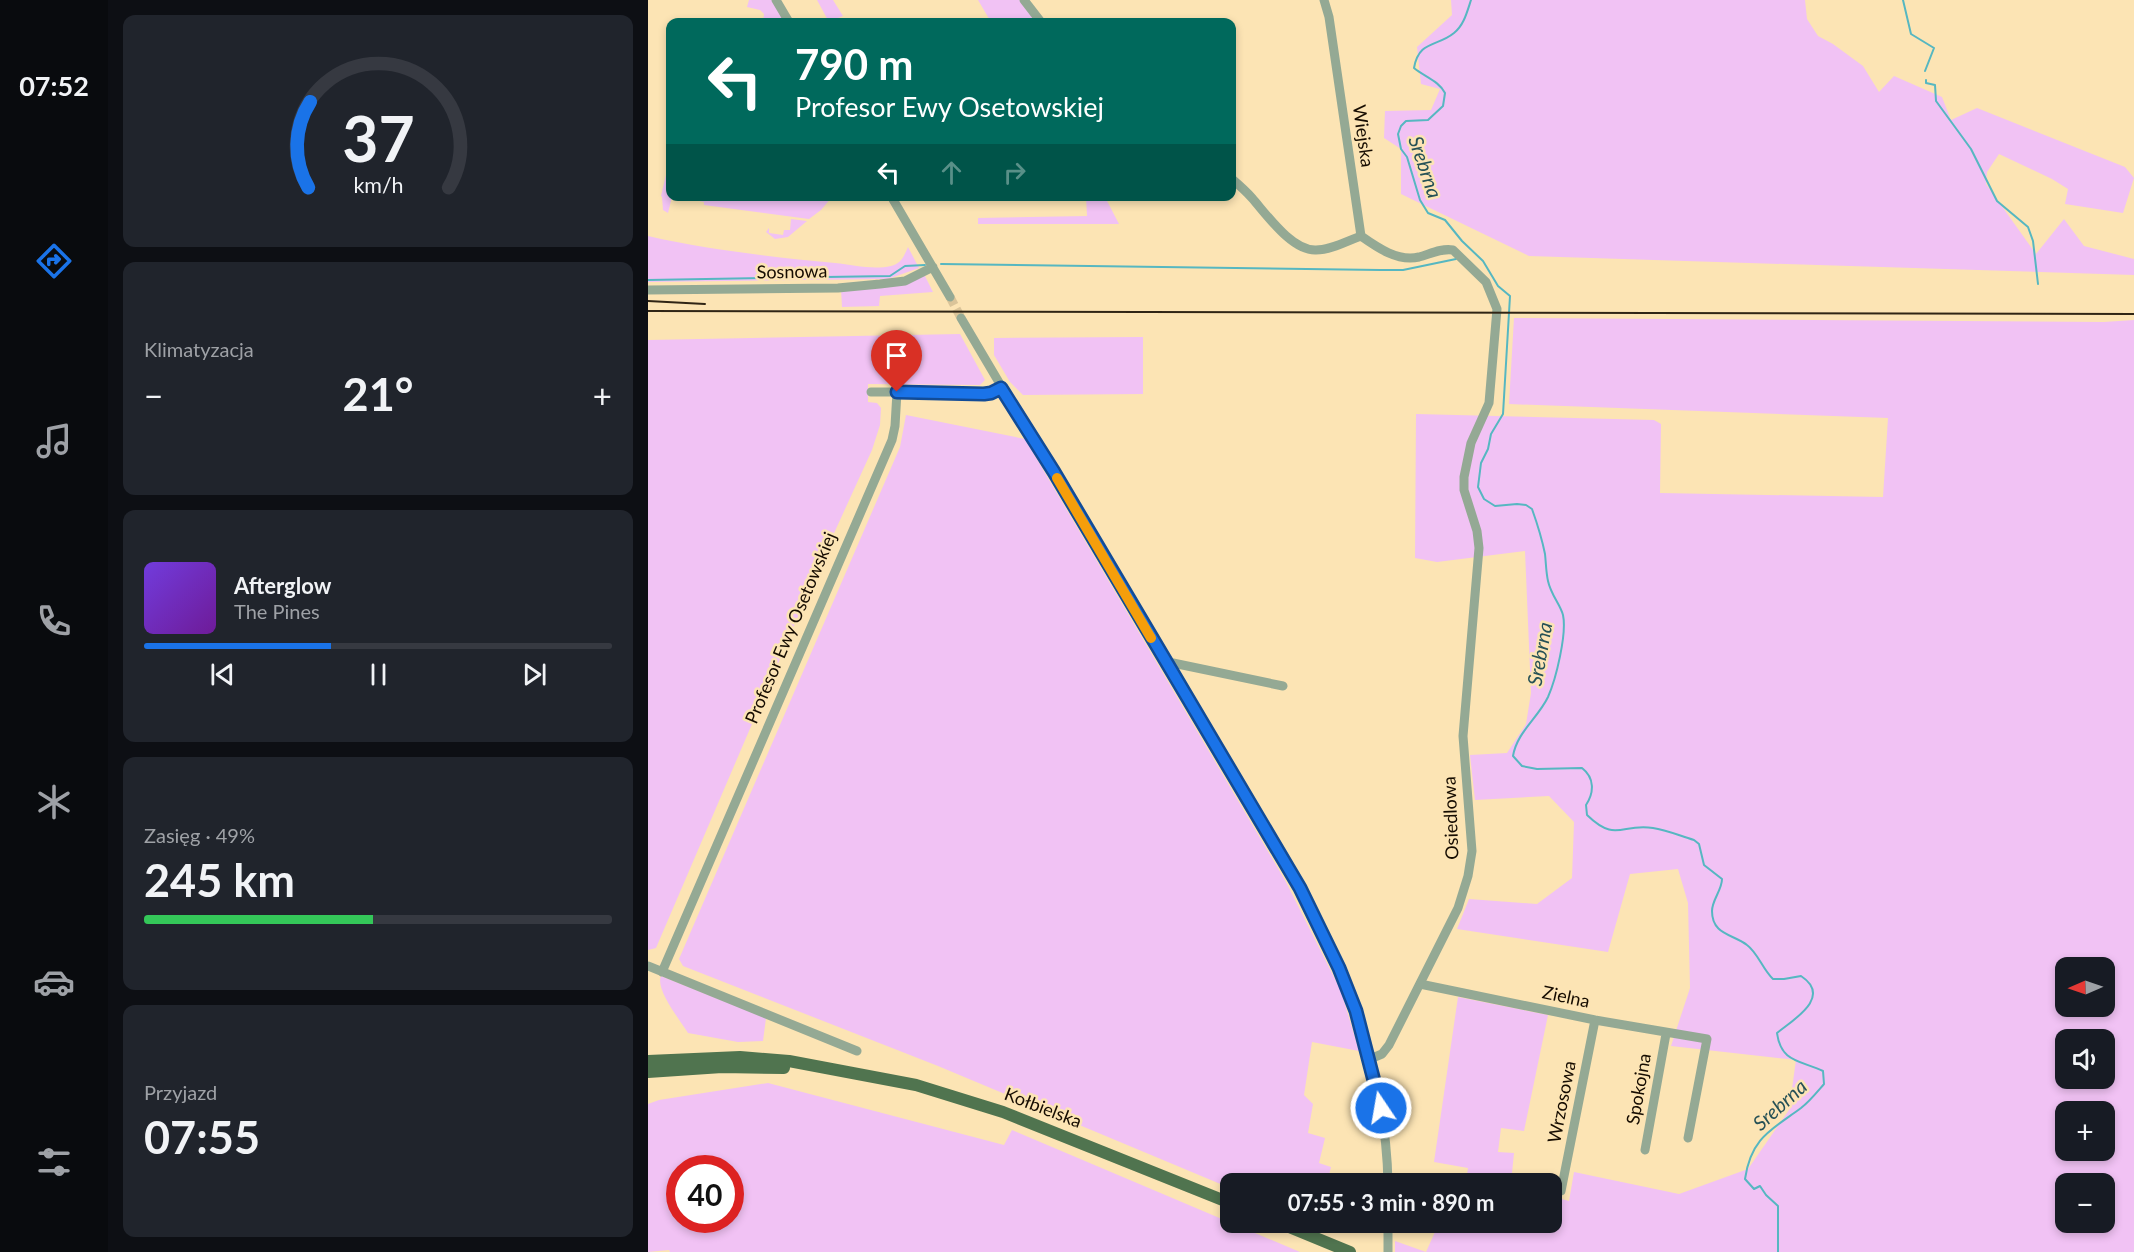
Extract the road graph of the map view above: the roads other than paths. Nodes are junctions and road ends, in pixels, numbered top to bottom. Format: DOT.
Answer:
graph roads {
  1 [pos="776,0"];
  2 [pos="1024,0"];
  3 [pos="1324,0"];
  4 [pos="787,18"];
  5 [pos="1038,18"];
  6 [pos="1236,183"];
  7 [pos="894,201"];
  8 [pos="1361,236"];
  9 [pos="933,267"];
  10 [pos="648,290"];
  11 [pos="950,297"];
  12 [pos="961,318"];
  13 [pos="1001,388"];
  14 [pos="871,392"];
  15 [pos="897,392"];
  16 [pos="1167,666"];
  17 [pos="1283,686"];
  18 [pos="648,966"];
  19 [pos="662,972"];
  20 [pos="1420,984"];
  21 [pos="1595,1020"];
  22 [pos="1666,1034"];
  23 [pos="857,1051"];
  24 [pos="1370,1059"];
  25 [pos="648,1061"];
  26 [pos="836,1070"];
  27 [pos="648,1072"];
  28 [pos="1688,1138"];
  29 [pos="1645,1150"];
  30 [pos="1387,1173"];
  31 [pos="1562,1186"];
  32 [pos="1220,1199"];
  33 [pos="1304,1233"];
  34 [pos="1388,1233"];
  35 [pos="1350,1252"];
  36 [pos="1388,1252"];
  1 -- 4 [label="street"];
  2 -- 5 [label="street"];
  3 -- 8 [label="street, Wiejska"];
  6 -- 8 [label="street"];
  7 -- 9 [label="street"];
  8 -- 20 [label="street, Osiedlowa"];
  9 -- 10 [label="street, Sosnowa"];
  9 -- 11 [label="street"];
  12 -- 13 [label="street"];
  13 -- 15 [label="street"];
  13 -- 16 [label="street"];
  14 -- 15 [label="street"];
  15 -- 19 [label="street, Profesor Ewy Osetowskiej"];
  16 -- 17 [label="street"];
  16 -- 24 [label="street"];
  18 -- 19 [label="street"];
  19 -- 23 [label="street"];
  20 -- 21 [label="street, Zielna"];
  20 -- 24 [label="street, Osiedlowa"];
  21 -- 22 [label="street, Zielna"];
  21 -- 31 [label="street, Wrzosowa"];
  22 -- 28 [label="street, Zielna"];
  22 -- 29 [label="street, Spokojna"];
  24 -- 30 [label="street"];
  25 -- 26 [label="main road"];
  26 -- 27 [label="main road"];
  26 -- 32 [label="main road, Kołbielska"];
  33 -- 35 [label="main road"];
  34 -- 36 [label="street"];
}
